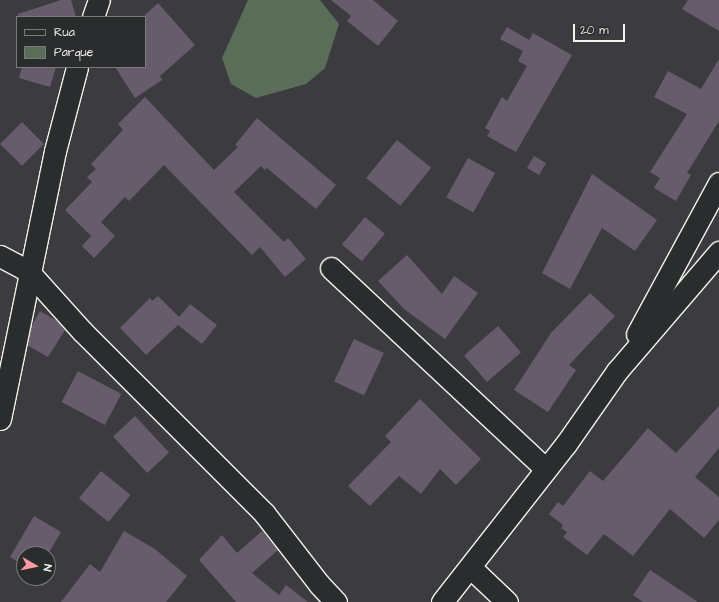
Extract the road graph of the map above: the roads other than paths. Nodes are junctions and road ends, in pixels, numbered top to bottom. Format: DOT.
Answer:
graph roads {
  1 [pos="99,0"];
  2 [pos="93,16"];
  3 [pos="77,68"];
  4 [pos="719,183"];
  5 [pos="719,252"];
  6 [pos="0,256"];
  7 [pos="332,268"];
  8 [pos="28,271"];
  9 [pos="617,372"];
  10 [pos="0,419"];
  11 [pos="546,469"];
  12 [pos="470,567"];
  13 [pos="336,602"];
  14 [pos="442,602"];
  15 [pos="507,602"];
  1 -- 2 [label="street"];
  3 -- 8 [label="street"];
  4 -- 9 [label="street"];
  5 -- 9 [label="street"];
  6 -- 8 [label="street"];
  7 -- 11 [label="street"];
  8 -- 10 [label="street"];
  8 -- 13 [label="street"];
  9 -- 11 [label="street"];
  11 -- 12 [label="street"];
  12 -- 14 [label="street"];
  12 -- 15 [label="street"];
}
